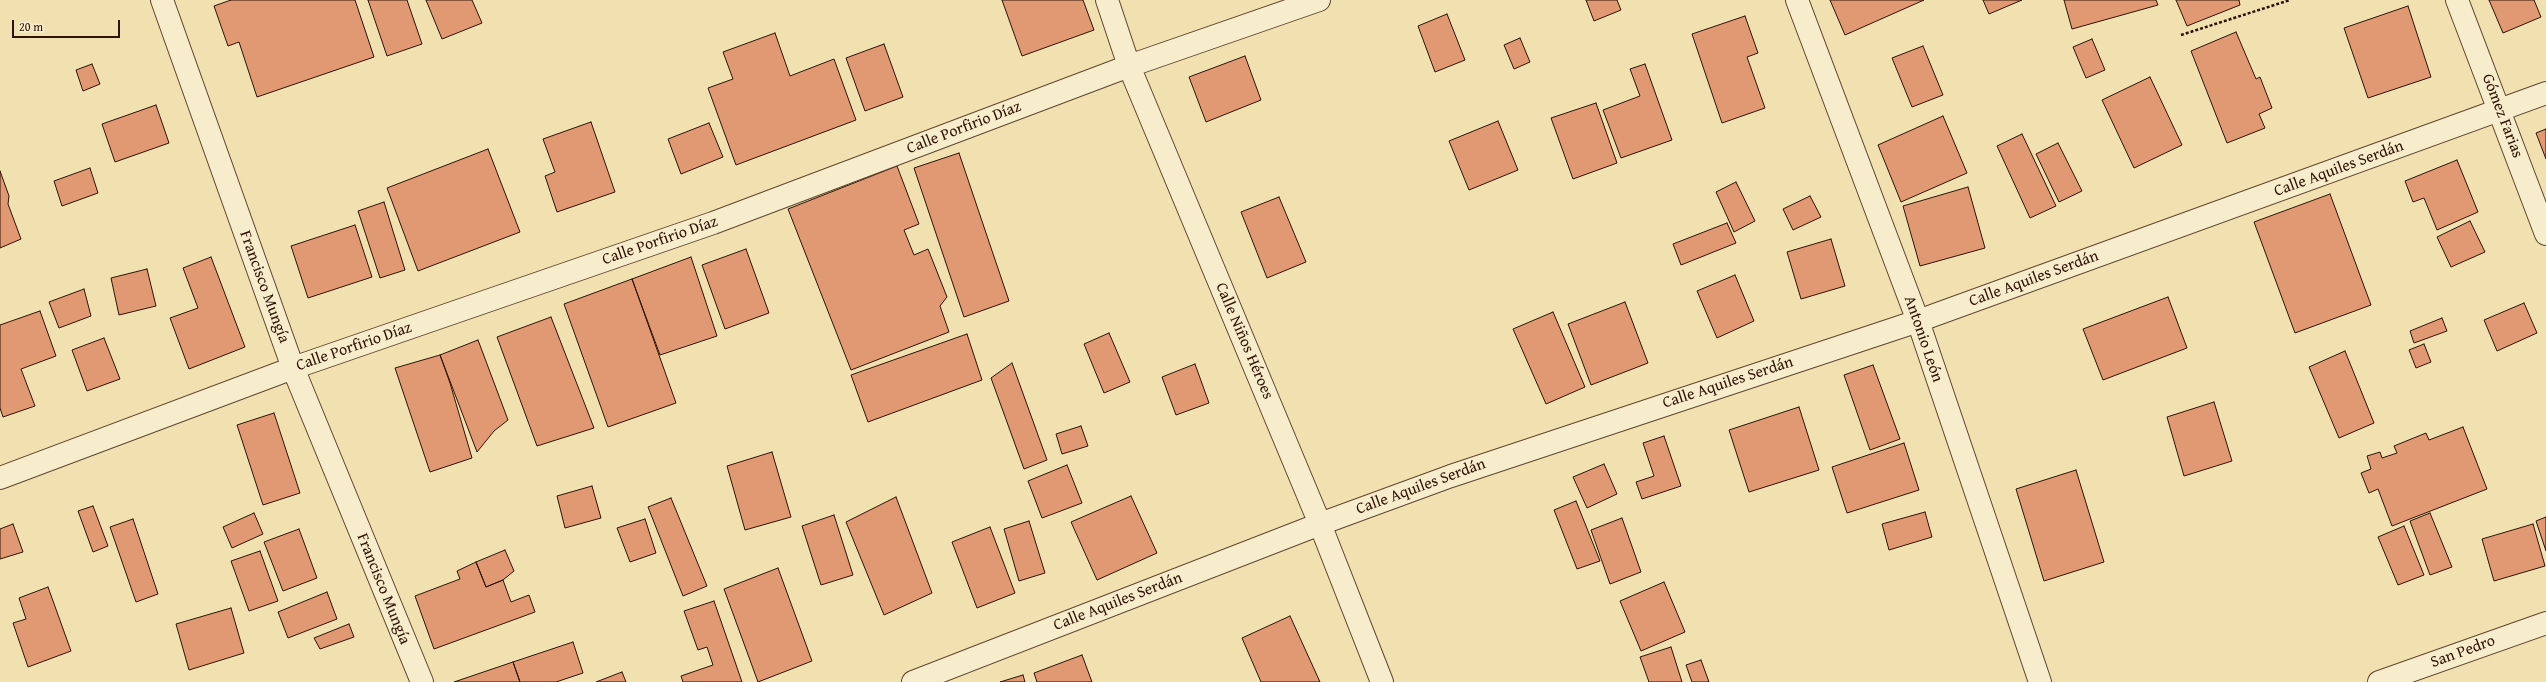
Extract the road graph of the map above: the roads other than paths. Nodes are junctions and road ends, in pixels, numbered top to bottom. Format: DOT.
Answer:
graph roads {
  1 [pos="162,0"];
  2 [pos="1107,0"];
  3 [pos="1319,0"];
  4 [pos="1797,0"];
  5 [pos="2457,0"];
  6 [pos="1129,66"];
  7 [pos="2546,93"];
  8 [pos="2501,110"];
  9 [pos="2546,234"];
  10 [pos="1918,321"];
  11 [pos="293,368"];
  12 [pos="0,478"];
  13 [pos="1320,524"];
  14 [pos="2546,623"];
  15 [pos="422,682"];
  16 [pos="913,682"];
  17 [pos="1382,682"];
  18 [pos="2040,682"];
  19 [pos="2379,682"];
  1 -- 11 [label="street, Francisco Mungía"];
  2 -- 6 [label="street, Calle Niños Héroes"];
  3 -- 6 [label="street, Calle Porfirio Díaz"];
  4 -- 10 [label="street, Antonio León"];
  5 -- 8 [label="street, Gómez Farias"];
  6 -- 11 [label="street, Calle Porfirio Díaz"];
  6 -- 13 [label="street, Calle Niños Héroes"];
  7 -- 8 [label="street, Calle Aquiles Serdán"];
  8 -- 9 [label="street, Gómez Farias"];
  8 -- 10 [label="street, Calle Aquiles Serdán"];
  10 -- 13 [label="street, Calle Aquiles Serdán"];
  10 -- 18 [label="street, Antonio León"];
  11 -- 12 [label="street, Calle Porfirio Díaz"];
  11 -- 15 [label="street, Francisco Mungía"];
  13 -- 16 [label="street, Calle Aquiles Serdán"];
  13 -- 17 [label="street, Calle Niños Héroes"];
  14 -- 19 [label="street, San Pedro"];
}
